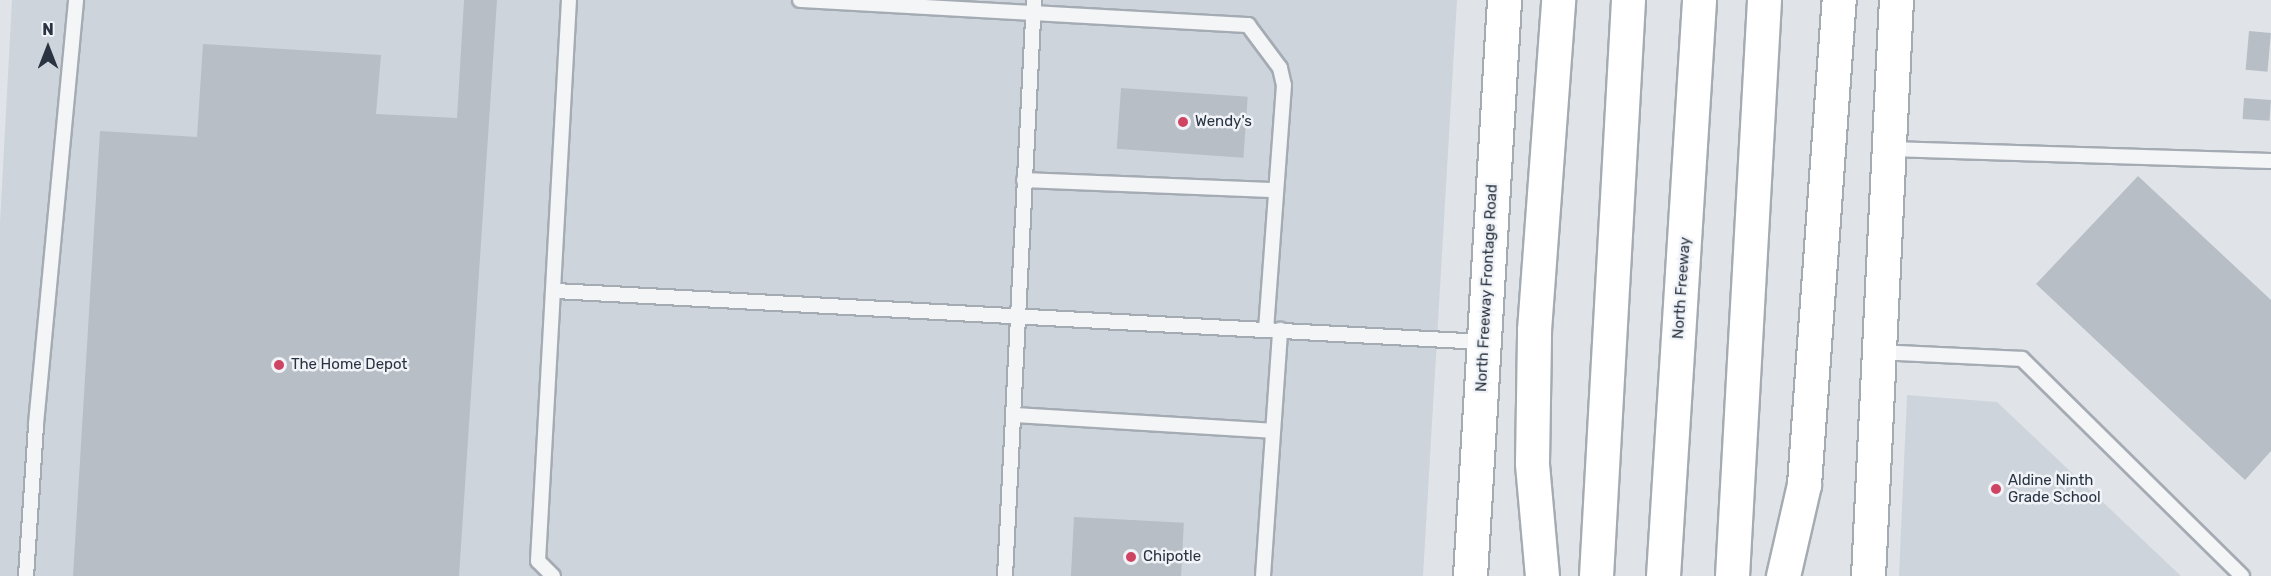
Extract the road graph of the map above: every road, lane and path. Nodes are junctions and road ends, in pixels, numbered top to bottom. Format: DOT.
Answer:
graph roads {
  1 [pos="76,0"];
  2 [pos="569,0"];
  3 [pos="800,0"];
  4 [pos="1034,0"];
  5 [pos="1504,0"];
  6 [pos="1558,0"];
  7 [pos="1628,0"];
  8 [pos="1699,0"];
  9 [pos="1764,0"];
  10 [pos="1839,0"];
  11 [pos="1896,0"];
  12 [pos="1034,15"];
  13 [pos="1887,149"];
  14 [pos="2271,161"];
  15 [pos="1024,180"];
  16 [pos="1276,190"];
  17 [pos="556,291"];
  18 [pos="1018,316"];
  19 [pos="1273,329"];
  20 [pos="1484,342"];
  21 [pos="1879,352"];
  22 [pos="1014,415"];
  23 [pos="1273,431"];
  24 [pos="26,576"];
  25 [pos="553,576"];
  26 [pos="1005,576"];
  27 [pos="1263,576"];
  28 [pos="1470,576"];
  29 [pos="1542,576"];
  30 [pos="1596,576"];
  31 [pos="1663,576"];
  32 [pos="1732,576"];
  33 [pos="1783,576"];
  34 [pos="1868,576"];
  35 [pos="2242,576"];
  1 -- 24 [label="lane"];
  2 -- 17 [label="lane"];
  3 -- 12 [label="lane"];
  4 -- 12 [label="lane"];
  5 -- 20 [label="main road, North Freeway Frontage Road"];
  6 -- 29 [label="main road"];
  7 -- 30 [label="main road"];
  8 -- 31 [label="main road, North Freeway"];
  9 -- 32 [label="main road"];
  10 -- 33 [label="main road"];
  11 -- 13 [label="main road"];
  12 -- 15 [label="lane"];
  12 -- 16 [label="lane"];
  13 -- 14 [label="lane"];
  13 -- 21 [label="main road"];
  15 -- 16 [label="lane"];
  15 -- 18 [label="lane"];
  16 -- 19 [label="lane"];
  17 -- 18 [label="lane"];
  17 -- 25 [label="lane"];
  18 -- 19 [label="lane"];
  18 -- 22 [label="lane"];
  19 -- 20 [label="lane"];
  19 -- 23 [label="lane"];
  20 -- 28 [label="main road, North Freeway Frontage Road"];
  21 -- 34 [label="main road"];
  21 -- 35 [label="lane"];
  22 -- 23 [label="lane"];
  22 -- 26 [label="lane"];
  23 -- 27 [label="lane"];
}
